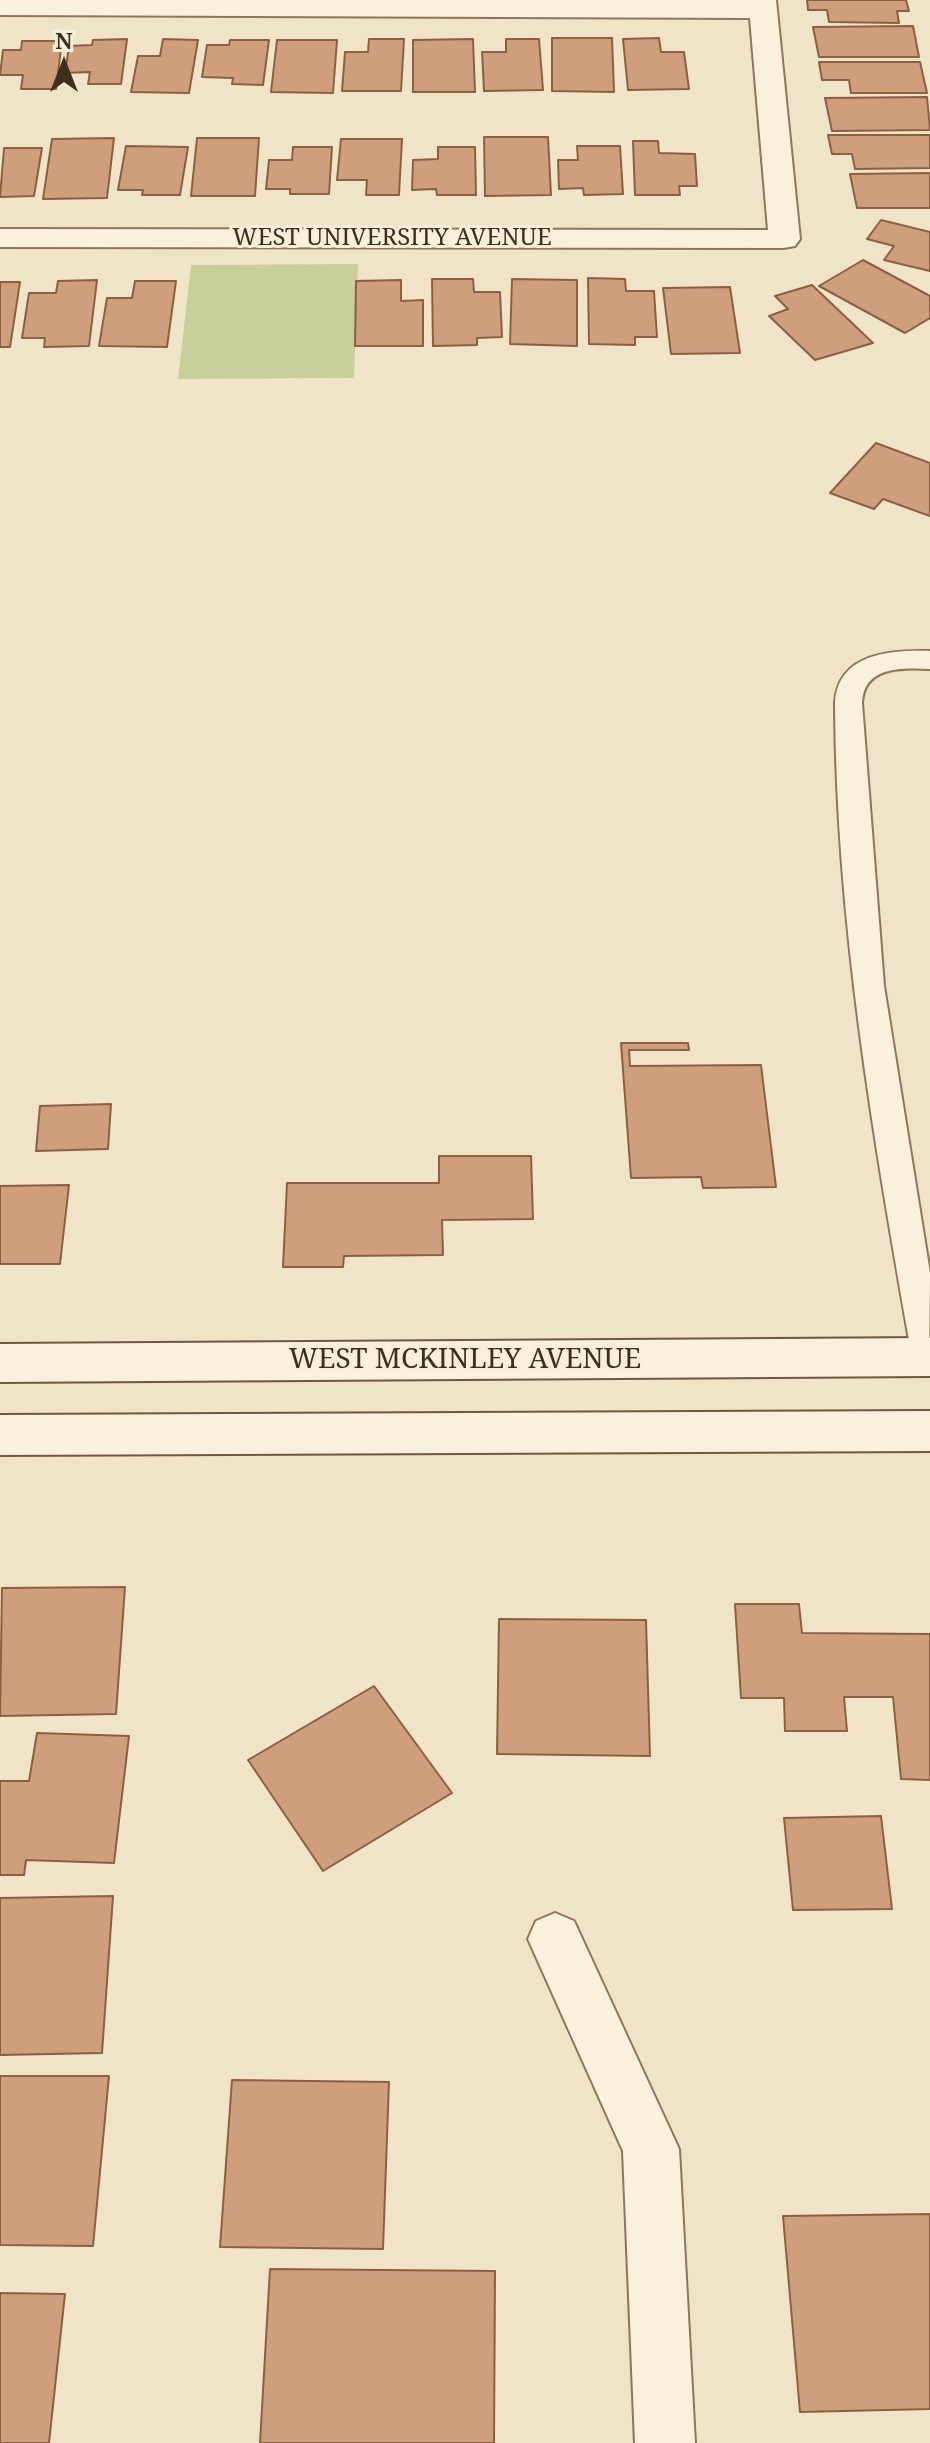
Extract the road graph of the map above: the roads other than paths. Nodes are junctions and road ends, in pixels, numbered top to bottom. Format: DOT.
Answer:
graph roads {
  1 [pos="762,5"];
  2 [pos="0,7"];
  3 [pos="0,238"];
  4 [pos="930,660"];
  5 [pos="929,1357"];
  6 [pos="0,1363"];
  7 [pos="930,1431"];
  8 [pos="0,1435"];
  9 [pos="555,1939"];
  10 [pos="665,2443"];
  1 -- 2 [label="street"];
  1 -- 3 [label="street, WEST UNIVERSITY AVENUE"];
  4 -- 5 [label="lane"];
  5 -- 6 [label="street, WEST MCKINLEY AVENUE"];
  7 -- 8 [label="street"];
  9 -- 10 [label="street"];
}
